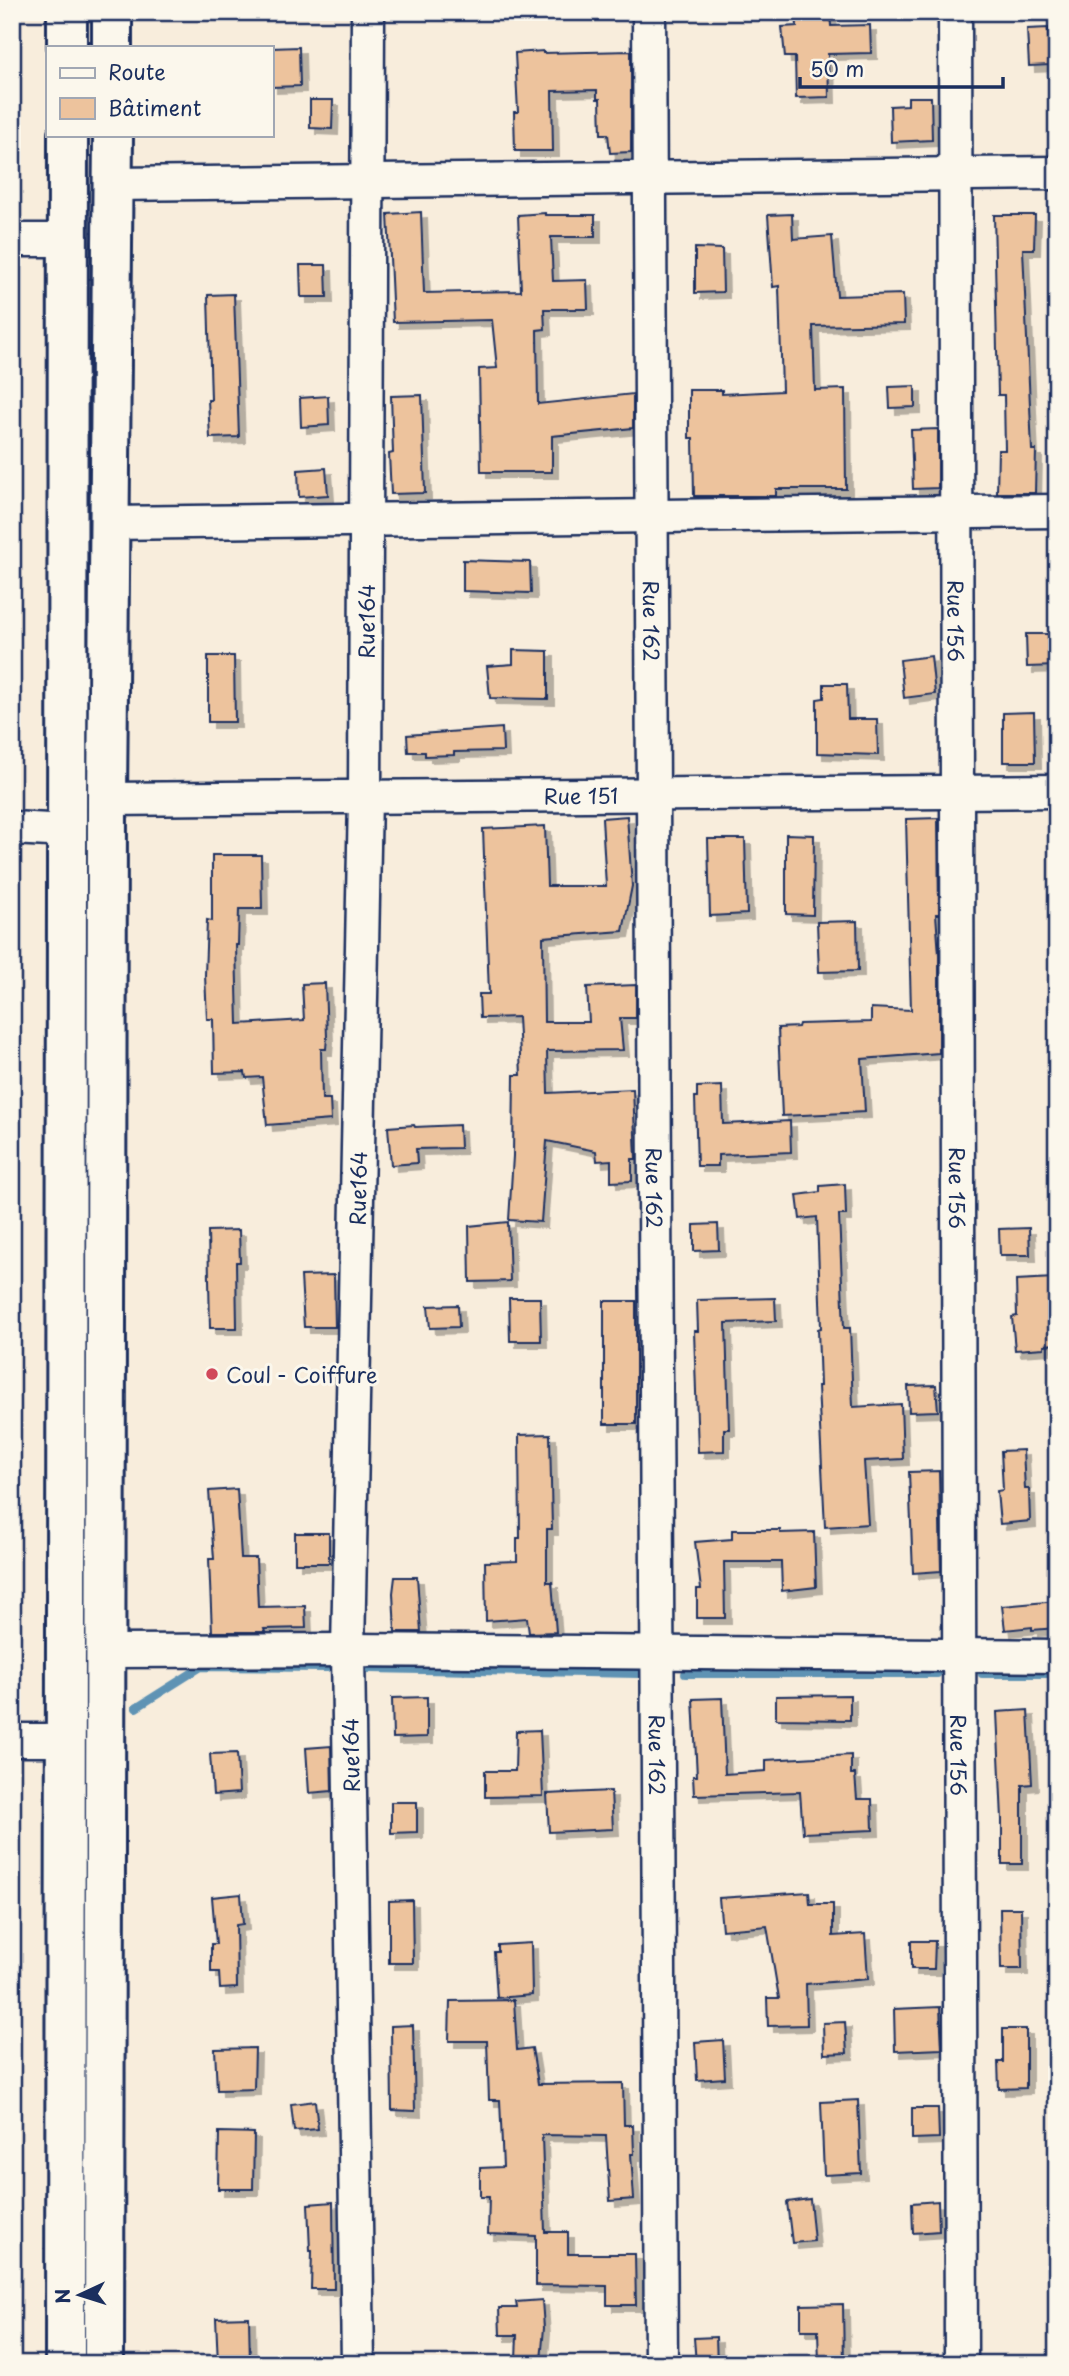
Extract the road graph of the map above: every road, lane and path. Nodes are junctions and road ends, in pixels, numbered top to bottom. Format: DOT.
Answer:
graph roads {
  1 [pos="67,12"];
  2 [pos="112,12"];
  3 [pos="368,12"];
  4 [pos="649,12"];
  5 [pos="955,12"];
  6 [pos="67,46"];
  7 [pos="112,46"];
  8 [pos="68,136"];
  9 [pos="113,136"];
  10 [pos="1057,173"];
  11 [pos="956,174"];
  12 [pos="650,178"];
  13 [pos="367,181"];
  14 [pos="113,184"];
  15 [pos="12,240"];
  16 [pos="68,240"];
  17 [pos="1057,511"];
  18 [pos="956,512"];
  19 [pos="651,516"];
  20 [pos="366,520"];
  21 [pos="110,523"];
  22 [pos="1057,791"];
  23 [pos="957,792"];
  24 [pos="653,794"];
  25 [pos="365,797"];
  26 [pos="107,799"];
  27 [pos="12,828"];
  28 [pos="68,831"];
  29 [pos="348,1650"];
  30 [pos="105,1651"];
  31 [pos="658,1654"];
  32 [pos="959,1656"];
  33 [pos="1057,1656"];
  34 [pos="12,1740"];
  35 [pos="66,1740"];
  36 [pos="65,2364"];
  37 [pos="104,2364"];
  38 [pos="358,2364"];
  39 [pos="661,2364"];
  40 [pos="961,2364"];
  1 -- 6 [label="main road"];
  2 -- 7 [label="main road"];
  3 -- 13 [label="street, Rue164"];
  4 -- 12 [label="street, Rue 162"];
  5 -- 11 [label="street, Rue 156"];
  8 -- 16 [label="main road"];
  9 -- 14 [label="main road"];
  10 -- 11 [label="street"];
  11 -- 12 [label="street"];
  11 -- 18 [label="street, Rue 156"];
  12 -- 13 [label="street"];
  12 -- 19 [label="street, Rue 162"];
  13 -- 14 [label="street"];
  13 -- 20 [label="street, Rue164"];
  14 -- 21 [label="main road"];
  15 -- 16 [label="street"];
  16 -- 28 [label="main road"];
  17 -- 18 [label="street"];
  18 -- 19 [label="street"];
  18 -- 23 [label="street, Rue 156"];
  19 -- 20 [label="street"];
  19 -- 24 [label="street, Rue 162"];
  20 -- 21 [label="street"];
  20 -- 25 [label="street, Rue164"];
  21 -- 26 [label="main road"];
  22 -- 23 [label="street, Rue 151"];
  23 -- 24 [label="street, Rue 151"];
  23 -- 32 [label="street, Rue 156"];
  24 -- 25 [label="street, Rue 151"];
  24 -- 31 [label="street, Rue 162"];
  25 -- 26 [label="street, Rue 151"];
  25 -- 29 [label="street, Rue164"];
  26 -- 30 [label="main road"];
  27 -- 28 [label="street"];
  28 -- 35 [label="main road"];
  29 -- 30 [label="street"];
  29 -- 31 [label="street"];
  29 -- 38 [label="street, Rue164"];
  30 -- 37 [label="main road"];
  31 -- 32 [label="street"];
  31 -- 39 [label="street, Rue 162"];
  32 -- 33 [label="street"];
  32 -- 40 [label="street, Rue 156"];
  34 -- 35 [label="street"];
  35 -- 36 [label="main road"];
}
